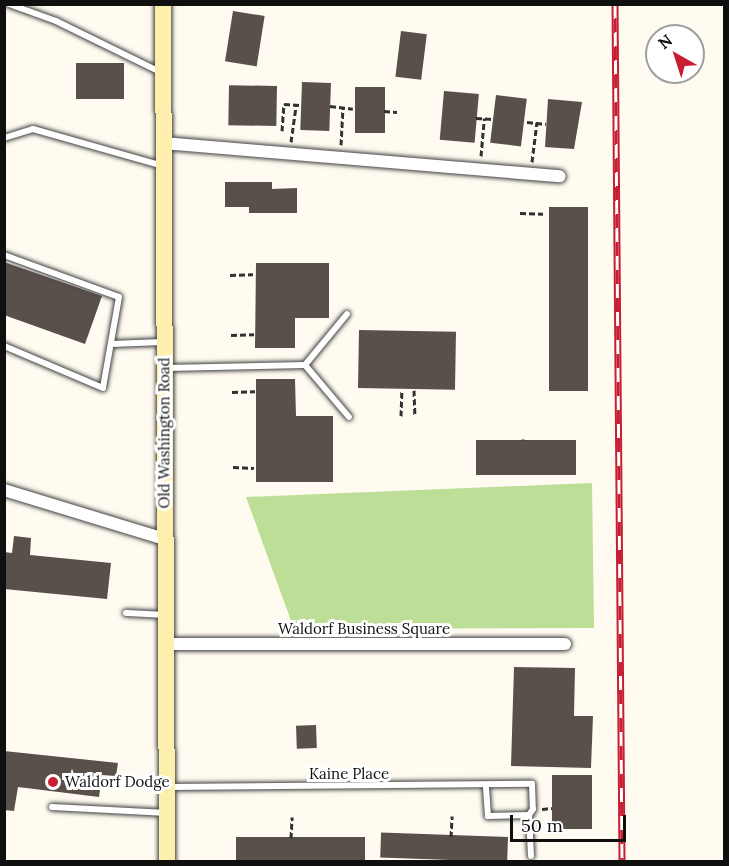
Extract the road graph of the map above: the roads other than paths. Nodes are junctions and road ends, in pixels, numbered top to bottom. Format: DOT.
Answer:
graph roads {
  1 [pos="9,4"];
  2 [pos="163,4"];
  3 [pos="163,74"];
  4 [pos="4,138"];
  5 [pos="163,143"];
  6 [pos="163,166"];
  7 [pos="560,176"];
  8 [pos="4,255"];
  9 [pos="347,314"];
  10 [pos="164,342"];
  11 [pos="111,344"];
  12 [pos="4,346"];
  13 [pos="305,365"];
  14 [pos="164,368"];
  15 [pos="349,417"];
  16 [pos="4,490"];
  17 [pos="164,539"];
  18 [pos="126,613"];
  19 [pos="164,615"];
  20 [pos="164,644"];
  21 [pos="565,644"];
  22 [pos="486,785"];
  23 [pos="167,787"];
  24 [pos="52,807"];
  25 [pos="167,813"];
  26 [pos="529,815"];
  27 [pos="531,856"];
  28 [pos="167,861"];
  1 -- 3 [label="lane"];
  2 -- 3 [label="main road, Old Washington Road"];
  3 -- 5 [label="main road, Old Washington Road"];
  4 -- 6 [label="lane"];
  5 -- 6 [label="main road, Old Washington Road"];
  5 -- 7 [label="street"];
  6 -- 10 [label="main road, Old Washington Road"];
  8 -- 11 [label="lane"];
  9 -- 13 [label="lane"];
  10 -- 11 [label="lane"];
  10 -- 14 [label="main road, Old Washington Road"];
  11 -- 12 [label="lane"];
  13 -- 14 [label="lane"];
  13 -- 15 [label="lane"];
  14 -- 17 [label="main road, Old Washington Road"];
  16 -- 17 [label="street"];
  17 -- 19 [label="main road, Old Washington Road"];
  18 -- 19 [label="lane"];
  19 -- 20 [label="main road, Old Washington Road"];
  20 -- 21 [label="street, Waldorf Business Square"];
  20 -- 23 [label="main road, Old Washington Road"];
  22 -- 23 [label="lane, Kaine Place"];
  22 -- 26 [label="lane"];
  22 -- 26 [label="lane, Kaine Place"];
  23 -- 25 [label="main road, Old Washington Road"];
  24 -- 25 [label="lane"];
  25 -- 28 [label="main road, Old Washington Road"];
  26 -- 27 [label="lane"];
}
